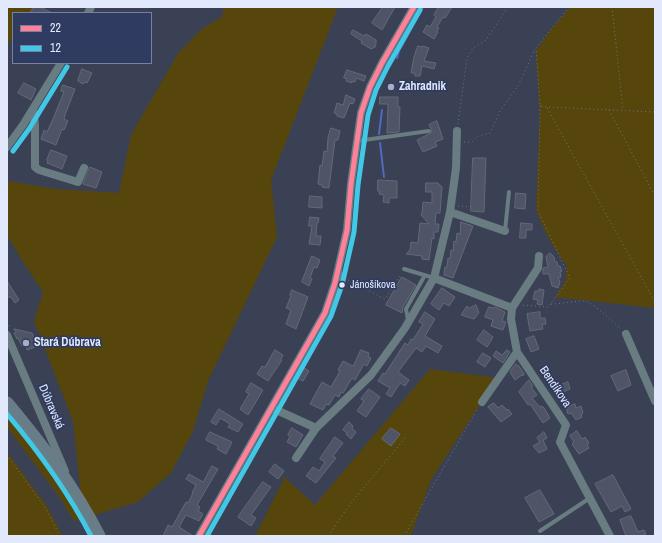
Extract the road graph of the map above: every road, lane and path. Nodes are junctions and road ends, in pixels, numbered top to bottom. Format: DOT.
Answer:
graph roads {
  1 [pos="414,7"];
  2 [pos="508,7"];
  3 [pos="569,7"];
  4 [pos="612,7"];
  5 [pos="536,48"];
  6 [pos="60,64"];
  7 [pos="540,106"];
  8 [pos="547,107"];
  9 [pos="33,109"];
  10 [pos="609,110"];
  11 [pos="623,110"];
  12 [pos="655,112"];
  13 [pos="429,131"];
  14 [pos="457,131"];
  15 [pos="357,141"];
  16 [pos="457,142"];
  17 [pos="7,147"];
  18 [pos="84,168"];
  19 [pos="509,192"];
  20 [pos="655,196"];
  21 [pos="471,207"];
  22 [pos="452,212"];
  23 [pos="505,231"];
  24 [pos="539,256"];
  25 [pos="404,269"];
  26 [pos="425,275"];
  27 [pos="345,278"];
  28 [pos="434,278"];
  29 [pos="655,302"];
  30 [pos="550,304"];
  31 [pos="512,308"];
  32 [pos="408,322"];
  33 [pos="626,334"];
  34 [pos="7,335"];
  35 [pos="517,352"];
  36 [pos="655,401"];
  37 [pos="482,402"];
  38 [pos="7,403"];
  39 [pos="272,408"];
  40 [pos="316,428"];
  41 [pos="406,437"];
  42 [pos="7,455"];
  43 [pos="296,458"];
  44 [pos="72,489"];
  45 [pos="590,498"];
  46 [pos="540,531"];
  47 [pos="60,536"];
  48 [pos="99,536"];
  49 [pos="199,536"];
  50 [pos="328,536"];
  51 [pos="404,536"];
  52 [pos="610,536"];
  1 -- 15 [label="street"];
  2 -- 14 [label="path"];
  3 -- 5 [label="path"];
  4 -- 11 [label="path"];
  5 -- 7 [label="path"];
  5 -- 16 [label="path"];
  6 -- 9 [label="street"];
  7 -- 8 [label="path"];
  7 -- 30 [label="path"];
  8 -- 10 [label="path"];
  8 -- 29 [label="path"];
  9 -- 17 [label="street"];
  9 -- 18 [label="street"];
  10 -- 11 [label="path"];
  10 -- 20 [label="path"];
  11 -- 12 [label="path"];
  13 -- 15 [label="lane"];
  14 -- 16 [label="street"];
  15 -- 39 [label="street"];
  16 -- 22 [label="street"];
  19 -- 23 [label="lane"];
  21 -- 22 [label="path"];
  22 -- 23 [label="street"];
  22 -- 28 [label="street"];
  24 -- 31 [label="street"];
  25 -- 26 [label="lane"];
  25 -- 27 [label="path"];
  26 -- 28 [label="lane"];
  26 -- 32 [label="lane"];
  28 -- 31 [label="street"];
  28 -- 32 [label="street"];
  30 -- 31 [label="path"];
  30 -- 33 [label="path"];
  31 -- 35 [label="street, Bendíkova"];
  32 -- 40 [label="street"];
  33 -- 36 [label="street"];
  34 -- 44 [label="street, Dúbravská"];
  35 -- 37 [label="street"];
  35 -- 45 [label="street, Bendíkova"];
  37 -- 51 [label="path"];
  38 -- 44 [label="main road"];
  39 -- 40 [label="street"];
  39 -- 49 [label="street"];
  40 -- 43 [label="street"];
  41 -- 50 [label="path"];
  42 -- 47 [label="path"];
  44 -- 48 [label="main road"];
  45 -- 46 [label="lane"];
  45 -- 52 [label="street, Bendíkova"];
}
